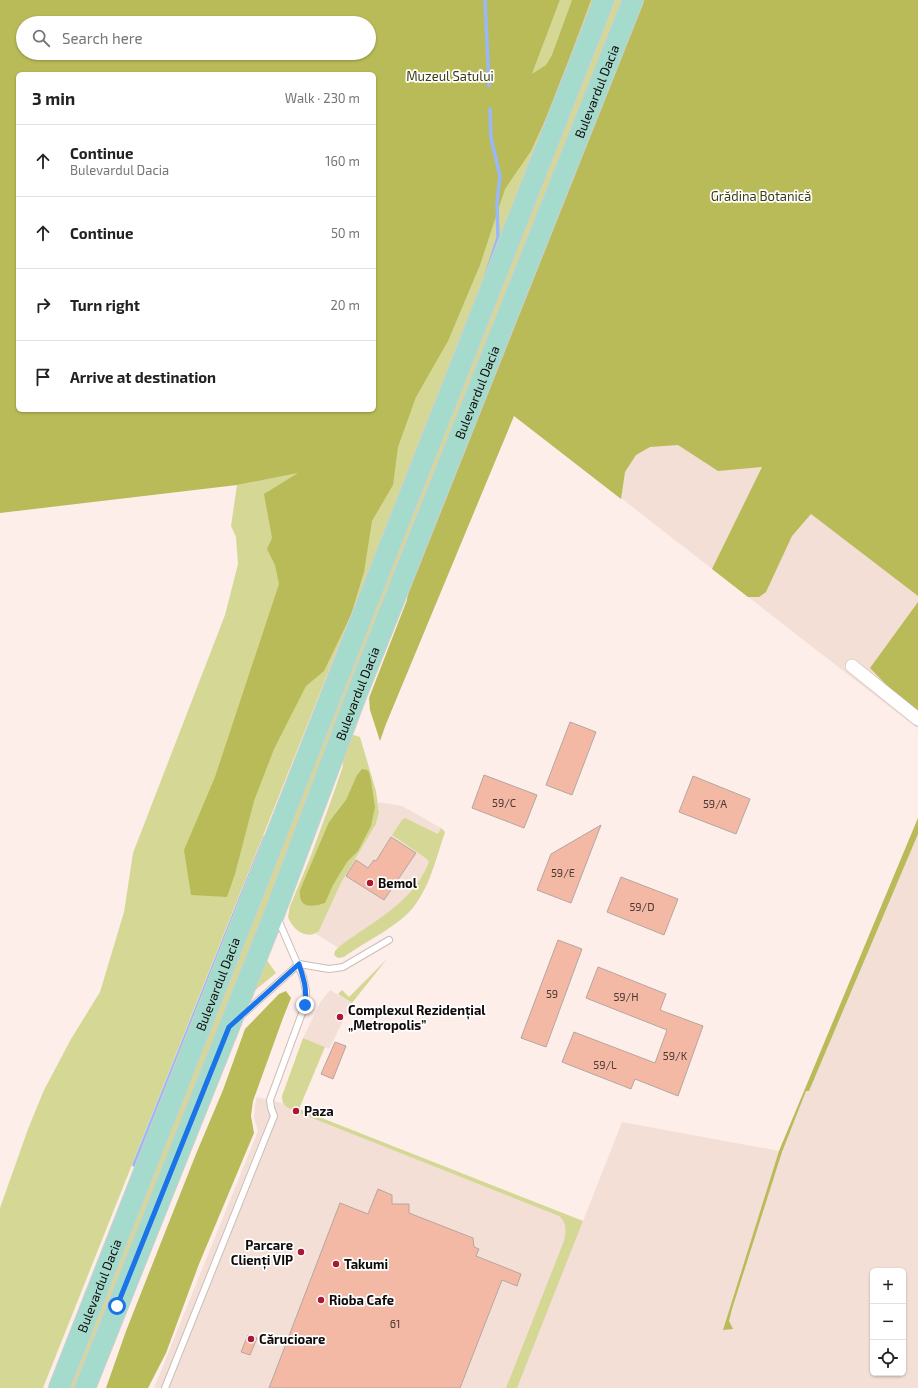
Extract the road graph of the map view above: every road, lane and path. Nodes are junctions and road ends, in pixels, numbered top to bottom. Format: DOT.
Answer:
graph roads {
  1 [pos="604,0"];
  2 [pos="633,0"];
  3 [pos="852,666"];
  4 [pos="918,719"];
  5 [pos="275,912"];
  6 [pos="389,940"];
  7 [pos="299,964"];
  8 [pos="229,1027"];
  9 [pos="59,1388"];
  10 [pos="85,1388"];
  11 [pos="165,1388"];
  1 -- 9 [label="main road, Bulevardul Dacia"];
  2 -- 5 [label="main road, Bulevardul Dacia"];
  3 -- 4 [label="street"];
  5 -- 7 [label="lane"];
  5 -- 8 [label="main road, Bulevardul Dacia"];
  6 -- 7 [label="lane"];
  7 -- 8 [label="lane"];
  7 -- 11 [label="lane"];
  8 -- 10 [label="main road, Bulevardul Dacia"];
}
